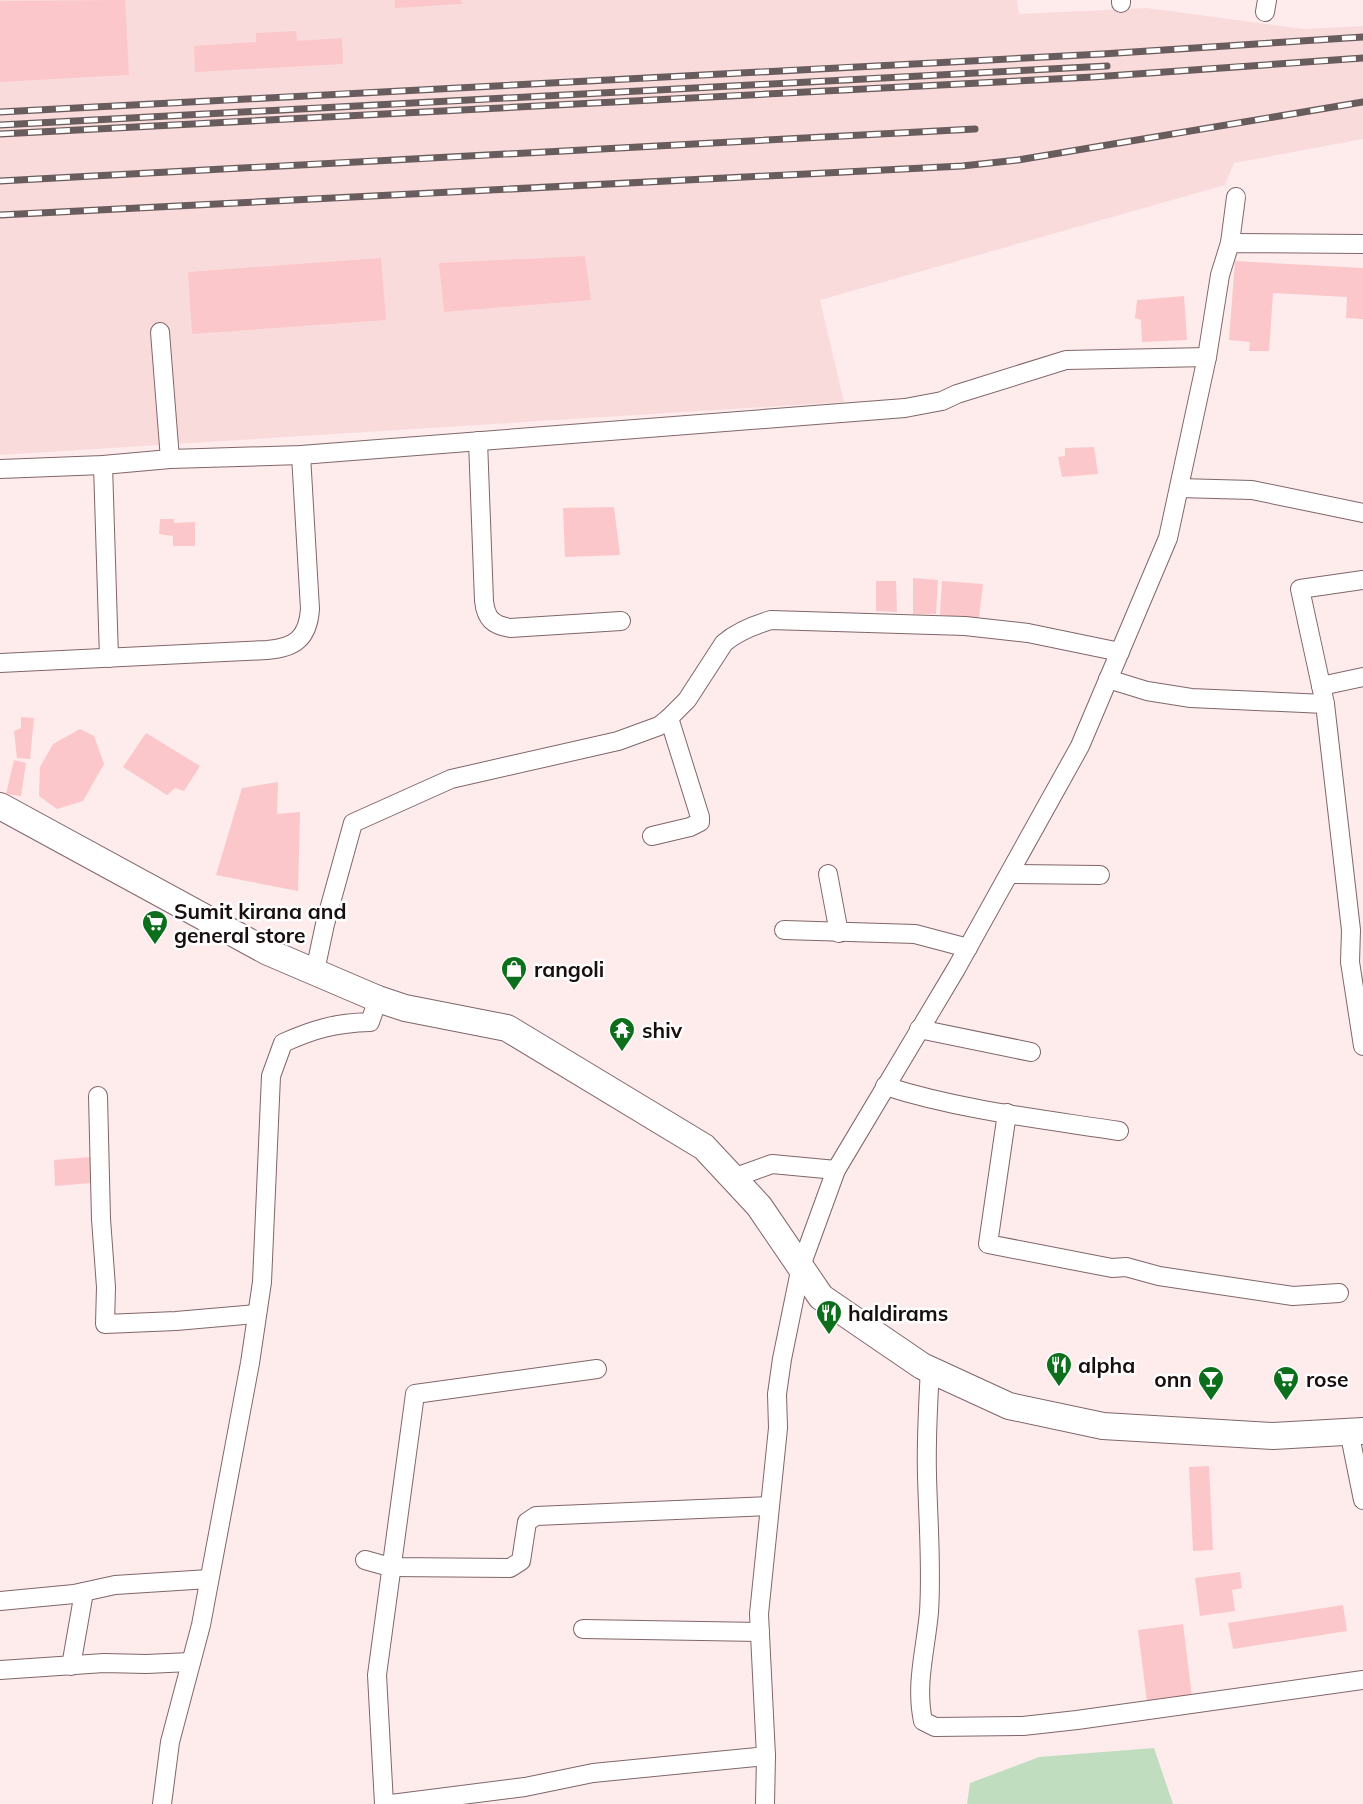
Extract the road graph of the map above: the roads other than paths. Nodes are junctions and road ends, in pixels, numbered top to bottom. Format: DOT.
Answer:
graph roads {
  1 [pos="1236,197"];
  2 [pos="1230,243"];
  3 [pos="1363,244"];
  4 [pos="160,332"];
  5 [pos="1207,357"];
  6 [pos="478,441"];
  7 [pos="301,455"];
  8 [pos="170,459"];
  9 [pos="104,465"];
  10 [pos="0,469"];
  11 [pos="1179,488"];
  12 [pos="1363,513"];
  13 [pos="1363,580"];
  14 [pos="621,621"];
  15 [pos="1120,652"];
  16 [pos="109,658"];
  17 [pos="0,663"];
  18 [pos="1363,677"];
  19 [pos="1108,679"];
  20 [pos="1323,695"];
  21 [pos="669,718"];
  22 [pos="0,806"];
  23 [pos="652,836"];
  24 [pos="828,874"];
  25 [pos="1010,874"];
  26 [pos="1100,875"];
  27 [pos="1357,929"];
  28 [pos="784,930"];
  29 [pos="839,933"];
  30 [pos="968,948"];
  31 [pos="315,970"];
  32 [pos="378,999"];
  33 [pos="919,1029"];
  34 [pos="1363,1046"];
  35 [pos="1030,1052"];
  36 [pos="885,1086"];
  37 [pos="98,1096"];
  38 [pos="1007,1113"];
  39 [pos="1119,1131"];
  40 [pos="836,1170"];
  41 [pos="733,1178"];
  42 [pos="801,1266"];
  43 [pos="1339,1293"];
  44 [pos="257,1314"];
  45 [pos="597,1369"];
  46 [pos="930,1369"];
  47 [pos="1356,1431"];
  48 [pos="1363,1500"];
  49 [pos="769,1506"];
  50 [pos="365,1560"];
  51 [pos="390,1567"];
  52 [pos="209,1579"];
  53 [pos="84,1592"];
  54 [pos="0,1601"];
  55 [pos="583,1629"];
  56 [pos="760,1632"];
  57 [pos="191,1662"];
  58 [pos="70,1666"];
  59 [pos="0,1671"];
  60 [pos="1363,1680"];
  61 [pos="766,1756"];
  62 [pos="464,1799"];
  63 [pos="162,1804"];
  64 [pos="384,1804"];
  65 [pos="391,1804"];
  66 [pos="765,1804"];
  1 -- 2 [label="street"];
  2 -- 3 [label="street"];
  2 -- 5 [label="street"];
  4 -- 8 [label="street"];
  5 -- 6 [label="street"];
  5 -- 11 [label="street"];
  6 -- 7 [label="street"];
  6 -- 14 [label="street"];
  7 -- 8 [label="street"];
  7 -- 16 [label="street"];
  8 -- 9 [label="street"];
  9 -- 10 [label="street"];
  9 -- 16 [label="street"];
  11 -- 12 [label="street"];
  11 -- 15 [label="street"];
  13 -- 20 [label="street"];
  15 -- 19 [label="street"];
  15 -- 21 [label="street"];
  16 -- 17 [label="street"];
  18 -- 20 [label="street"];
  19 -- 20 [label="street"];
  19 -- 25 [label="street"];
  20 -- 27 [label="street"];
  21 -- 23 [label="street"];
  21 -- 31 [label="street"];
  22 -- 31 [label="main road"];
  24 -- 29 [label="street"];
  25 -- 26 [label="street"];
  25 -- 30 [label="street"];
  27 -- 34 [label="street"];
  28 -- 29 [label="street"];
  29 -- 30 [label="street"];
  30 -- 33 [label="street"];
  31 -- 32 [label="main road"];
  32 -- 41 [label="main road"];
  32 -- 44 [label="street"];
  33 -- 35 [label="street"];
  33 -- 36 [label="street"];
  36 -- 38 [label="street"];
  36 -- 40 [label="street"];
  37 -- 44 [label="street"];
  38 -- 39 [label="street"];
  38 -- 43 [label="street"];
  40 -- 41 [label="street"];
  40 -- 42 [label="street"];
  41 -- 42 [label="main road"];
  42 -- 46 [label="main road"];
  42 -- 49 [label="street"];
  44 -- 52 [label="street"];
  45 -- 51 [label="street"];
  46 -- 47 [label="main road"];
  46 -- 60 [label="street"];
  47 -- 48 [label="street"];
  49 -- 51 [label="street"];
  49 -- 56 [label="street"];
  50 -- 51 [label="street"];
  51 -- 64 [label="street"];
  52 -- 53 [label="street"];
  52 -- 57 [label="street"];
  53 -- 54 [label="street"];
  53 -- 58 [label="street"];
  55 -- 56 [label="street"];
  56 -- 61 [label="street"];
  57 -- 58 [label="street"];
  57 -- 63 [label="street"];
  58 -- 59 [label="street"];
  61 -- 62 [label="street"];
  61 -- 66 [label="street"];
  62 -- 65 [label="street"];
}
